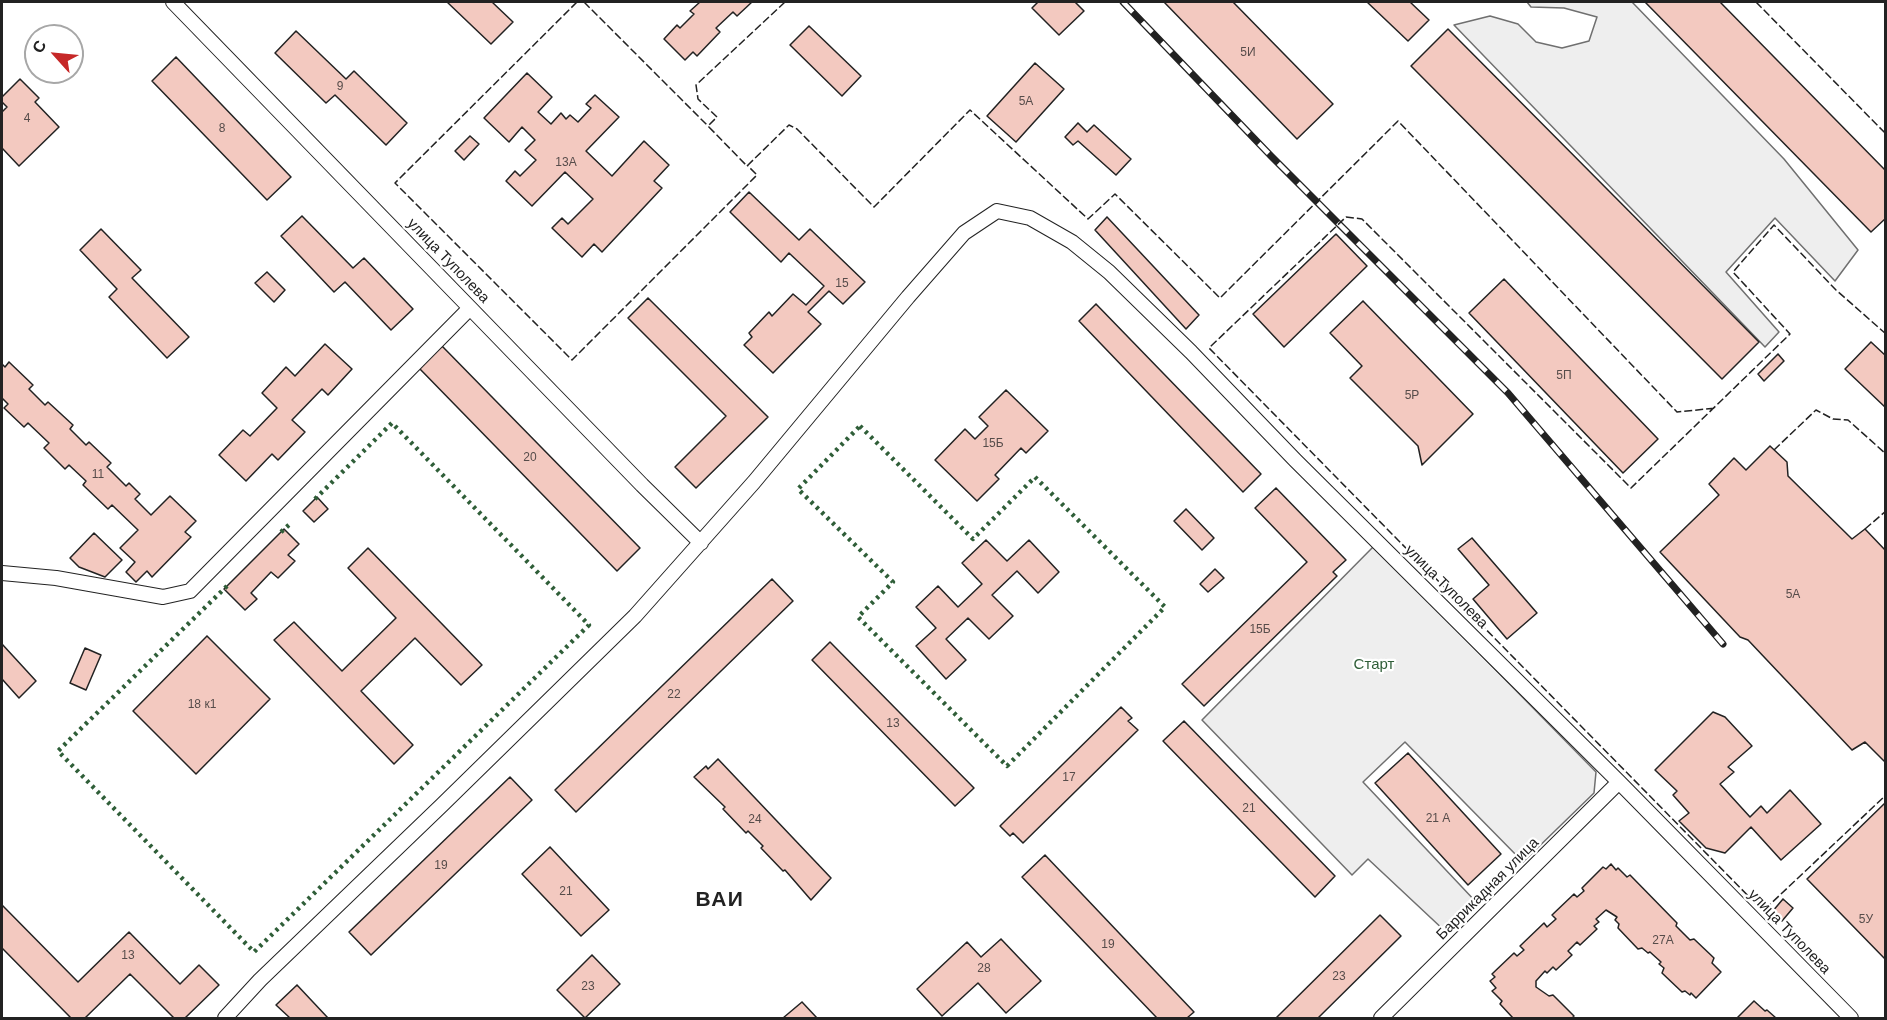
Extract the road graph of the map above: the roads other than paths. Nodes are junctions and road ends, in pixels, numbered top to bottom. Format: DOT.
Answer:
graph roads {
  1 [pos="173,2"];
  2 [pos="470,308"];
  3 [pos="701,543"];
  4 [pos="2,573"];
  5 [pos="1619,782"];
  6 [pos="236,1015"];
  7 [pos="1381,1018"];
  8 [pos="1851,1018"];
  1 -- 2 [label="street, улица Туполева"];
  2 -- 3 [label="street, улица Туполева"];
  2 -- 4 [label="street"];
  3 -- 5 [label="street, улица Туполева"];
  3 -- 6 [label="street"];
  5 -- 7 [label="street, Баррикадная улица"];
  5 -- 8 [label="street, улица Туполева"];
}
